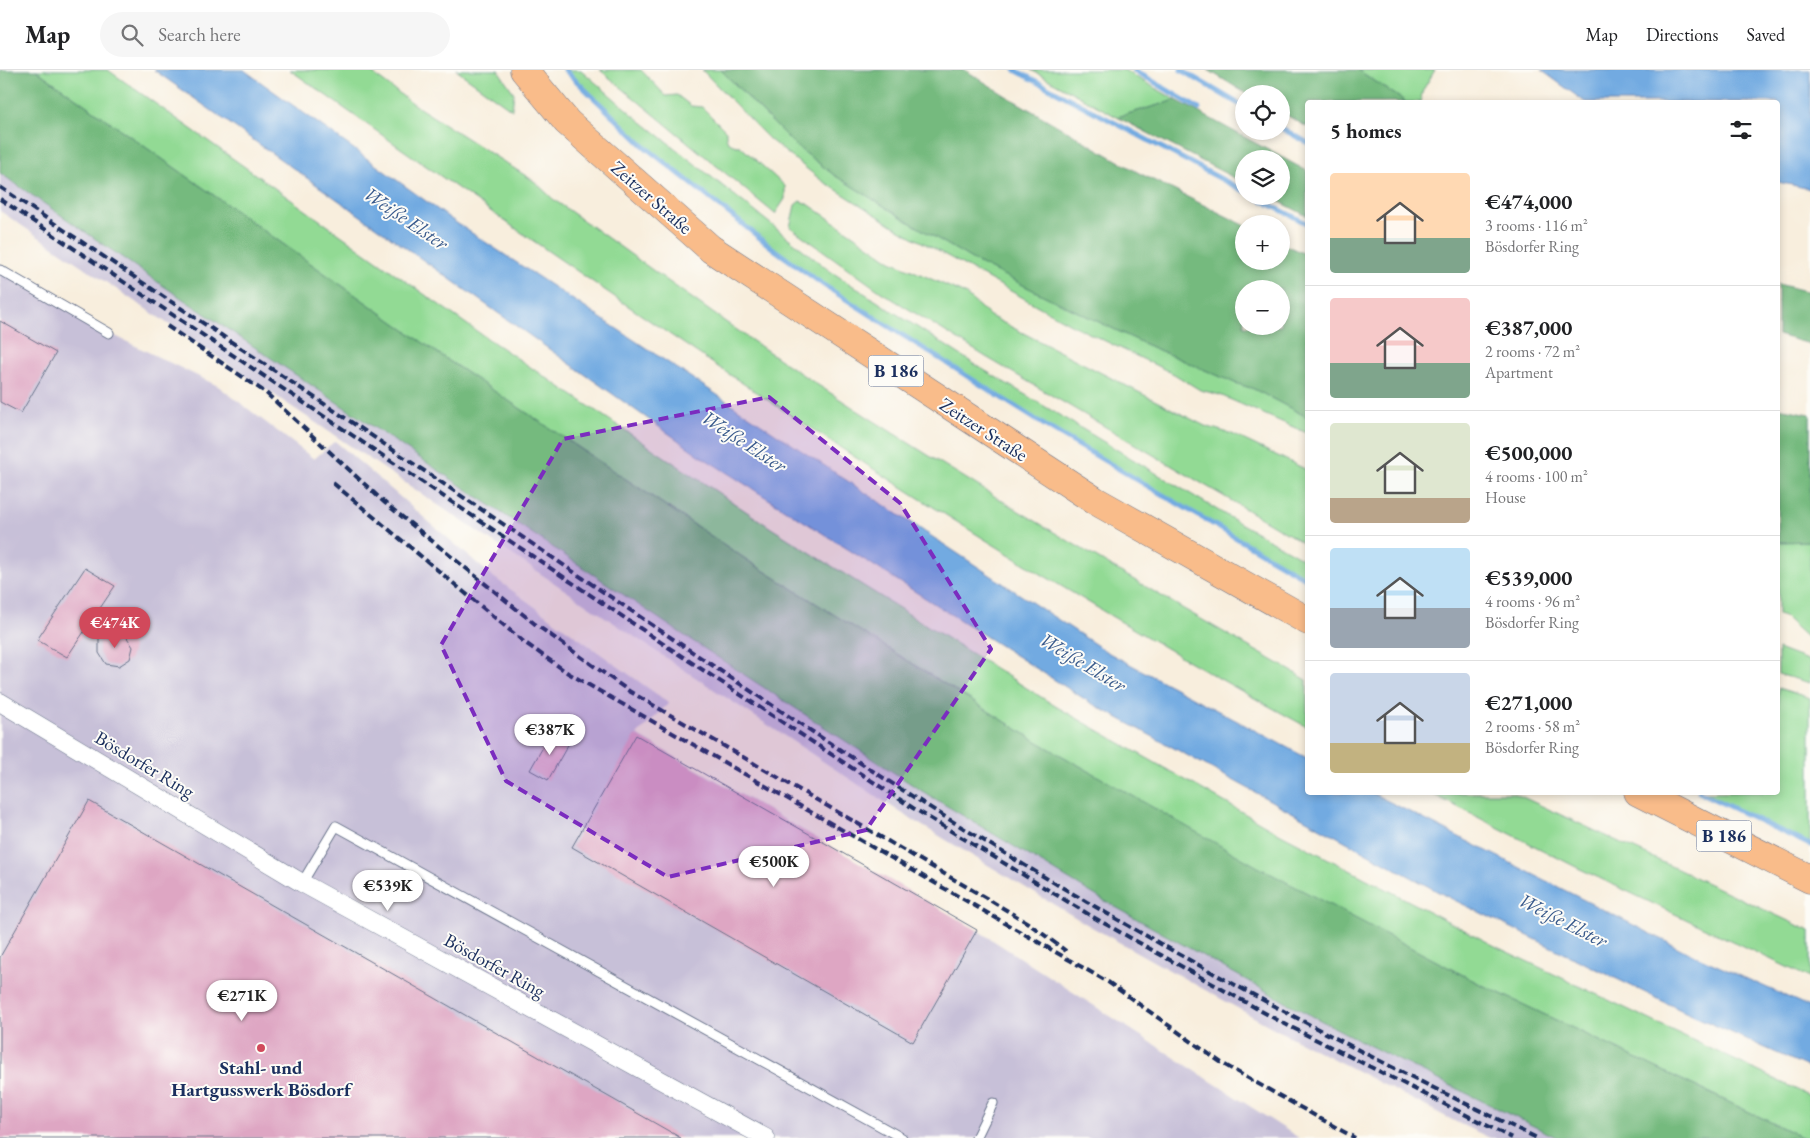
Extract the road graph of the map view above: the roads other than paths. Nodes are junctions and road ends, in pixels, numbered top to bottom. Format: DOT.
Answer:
graph roads {
  1 [pos="524,70"];
  2 [pos="0,270"];
  3 [pos="109,333"];
  4 [pos="1305,619"];
  5 [pos="0,702"];
  6 [pos="1644,795"];
  7 [pos="1810,878"];
  8 [pos="302,883"];
  9 [pos="993,1103"];
  10 [pos="766,1138"];
  11 [pos="902,1138"];
  12 [pos="976,1138"];
  1 -- 4 [label="main road, Zeitzer Straße / B 186"];
  2 -- 3 [label="lane"];
  5 -- 8 [label="street, Bösdorfer Ring"];
  6 -- 7 [label="main road, B 186"];
  8 -- 10 [label="street, Bösdorfer Ring"];
  8 -- 11 [label="lane"];
  9 -- 12 [label="lane"];
}
